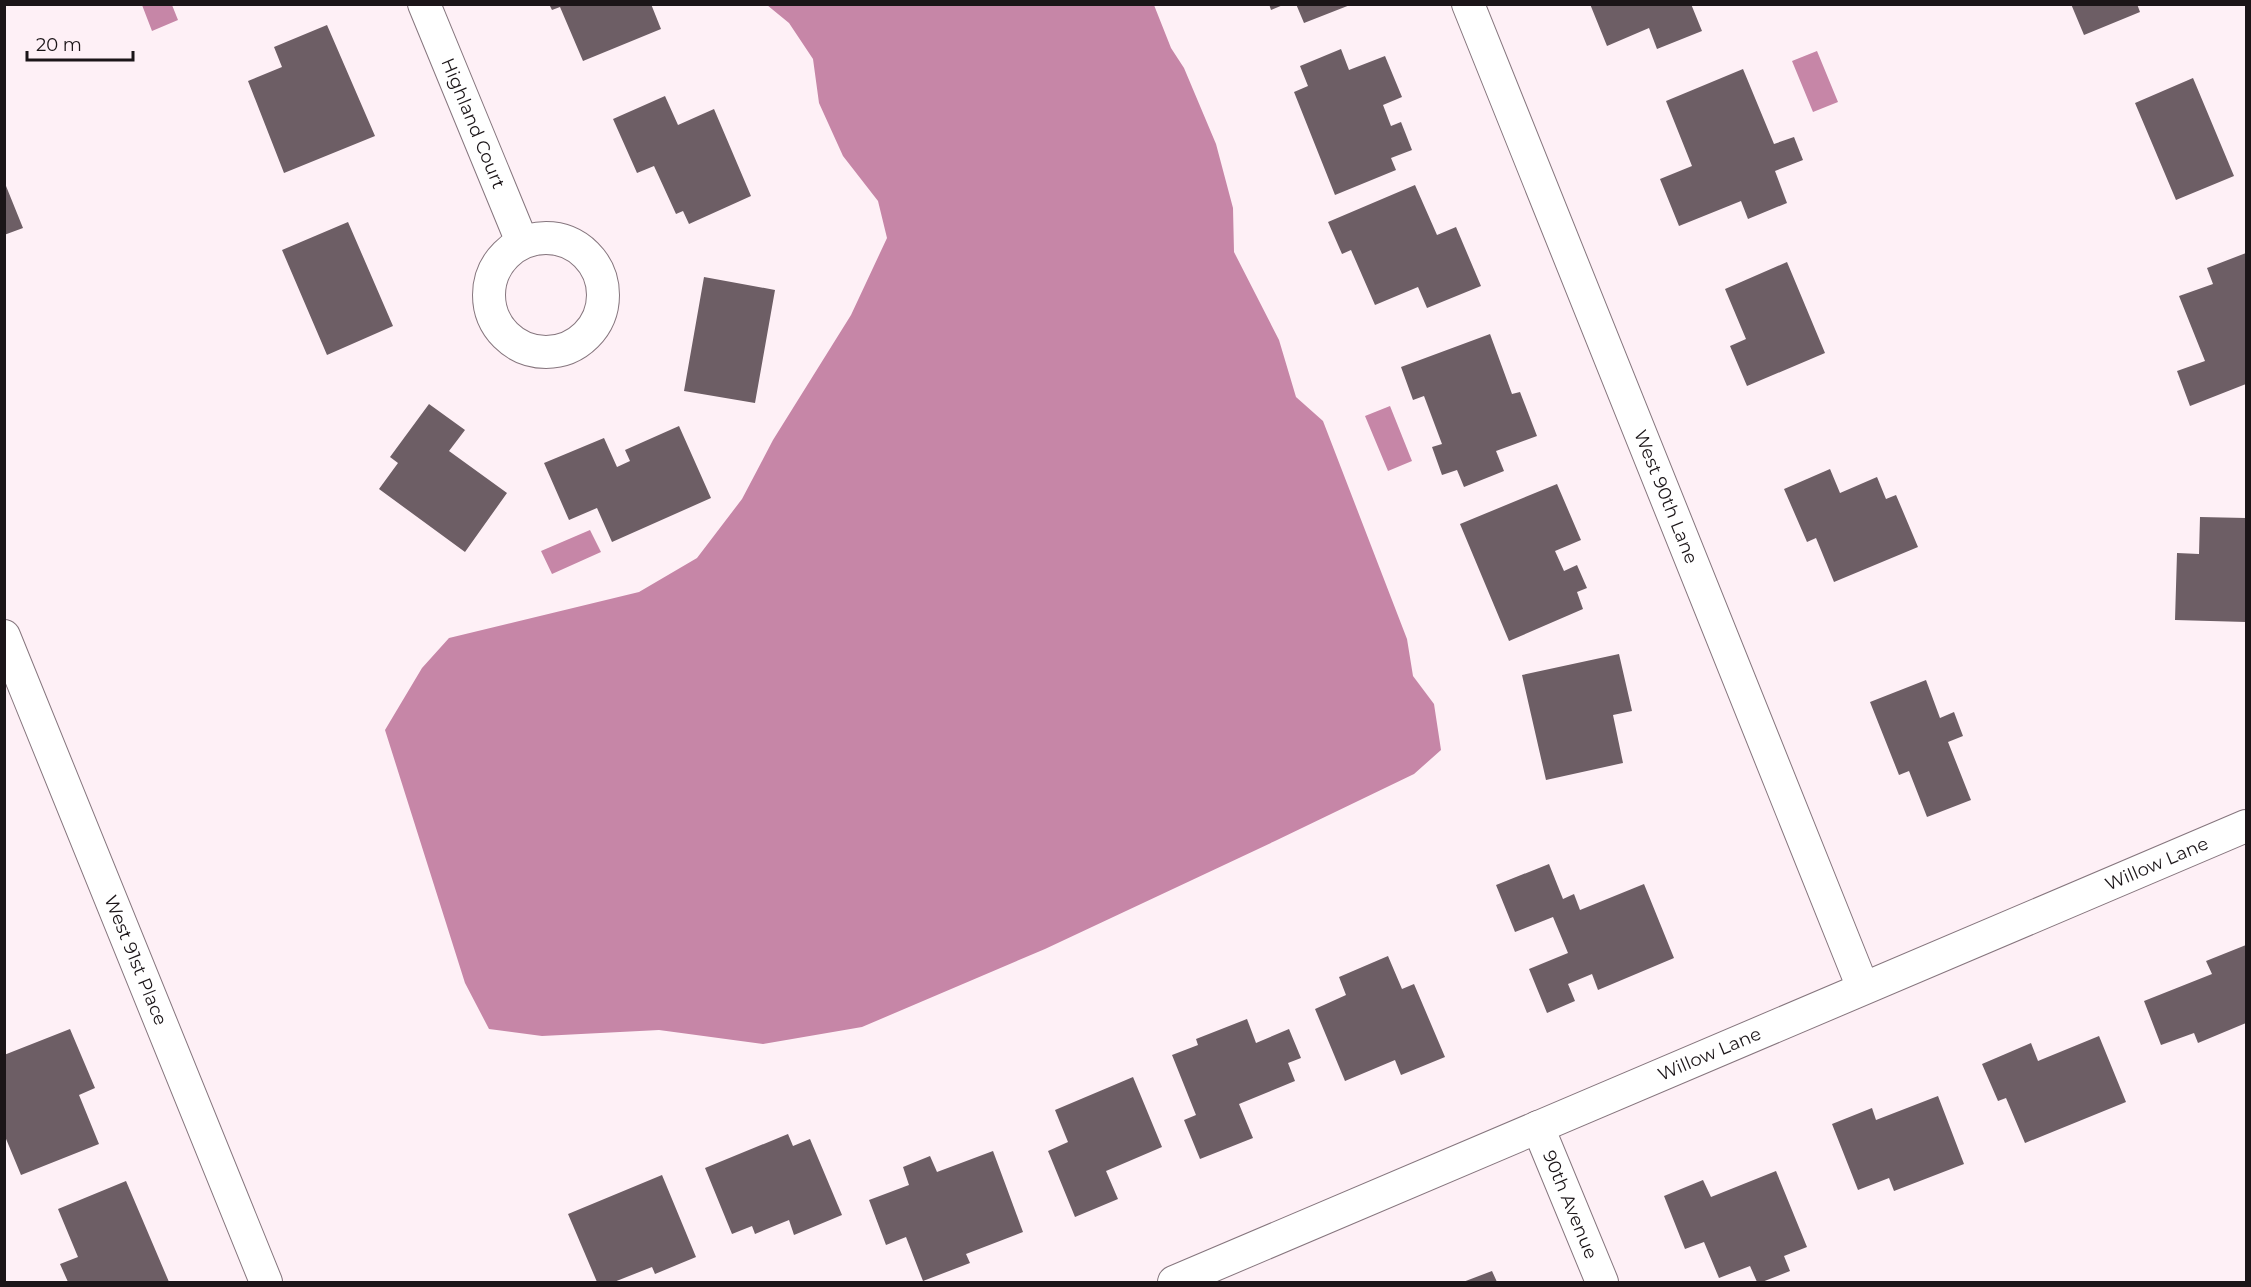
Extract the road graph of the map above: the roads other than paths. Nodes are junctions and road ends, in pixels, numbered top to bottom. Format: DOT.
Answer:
graph roads {
  1 [pos="424,4"];
  2 [pos="1468,4"];
  3 [pos="522,243"];
  4 [pos="4,636"];
  5 [pos="2247,825"];
  6 [pos="1863,988"];
  7 [pos="1538,1127"];
  8 [pos="266,1282"];
  9 [pos="1174,1282"];
  10 [pos="1602,1282"];
  1 -- 3 [label="street, Highland Court"];
  2 -- 6 [label="street, West 90th Lane"];
  4 -- 8 [label="street, West 91st Place"];
  5 -- 6 [label="street, Willow Lane"];
  6 -- 7 [label="street, Willow Lane"];
  7 -- 9 [label="street, Willow Lane"];
  7 -- 10 [label="street, 90th Avenue"];
}
